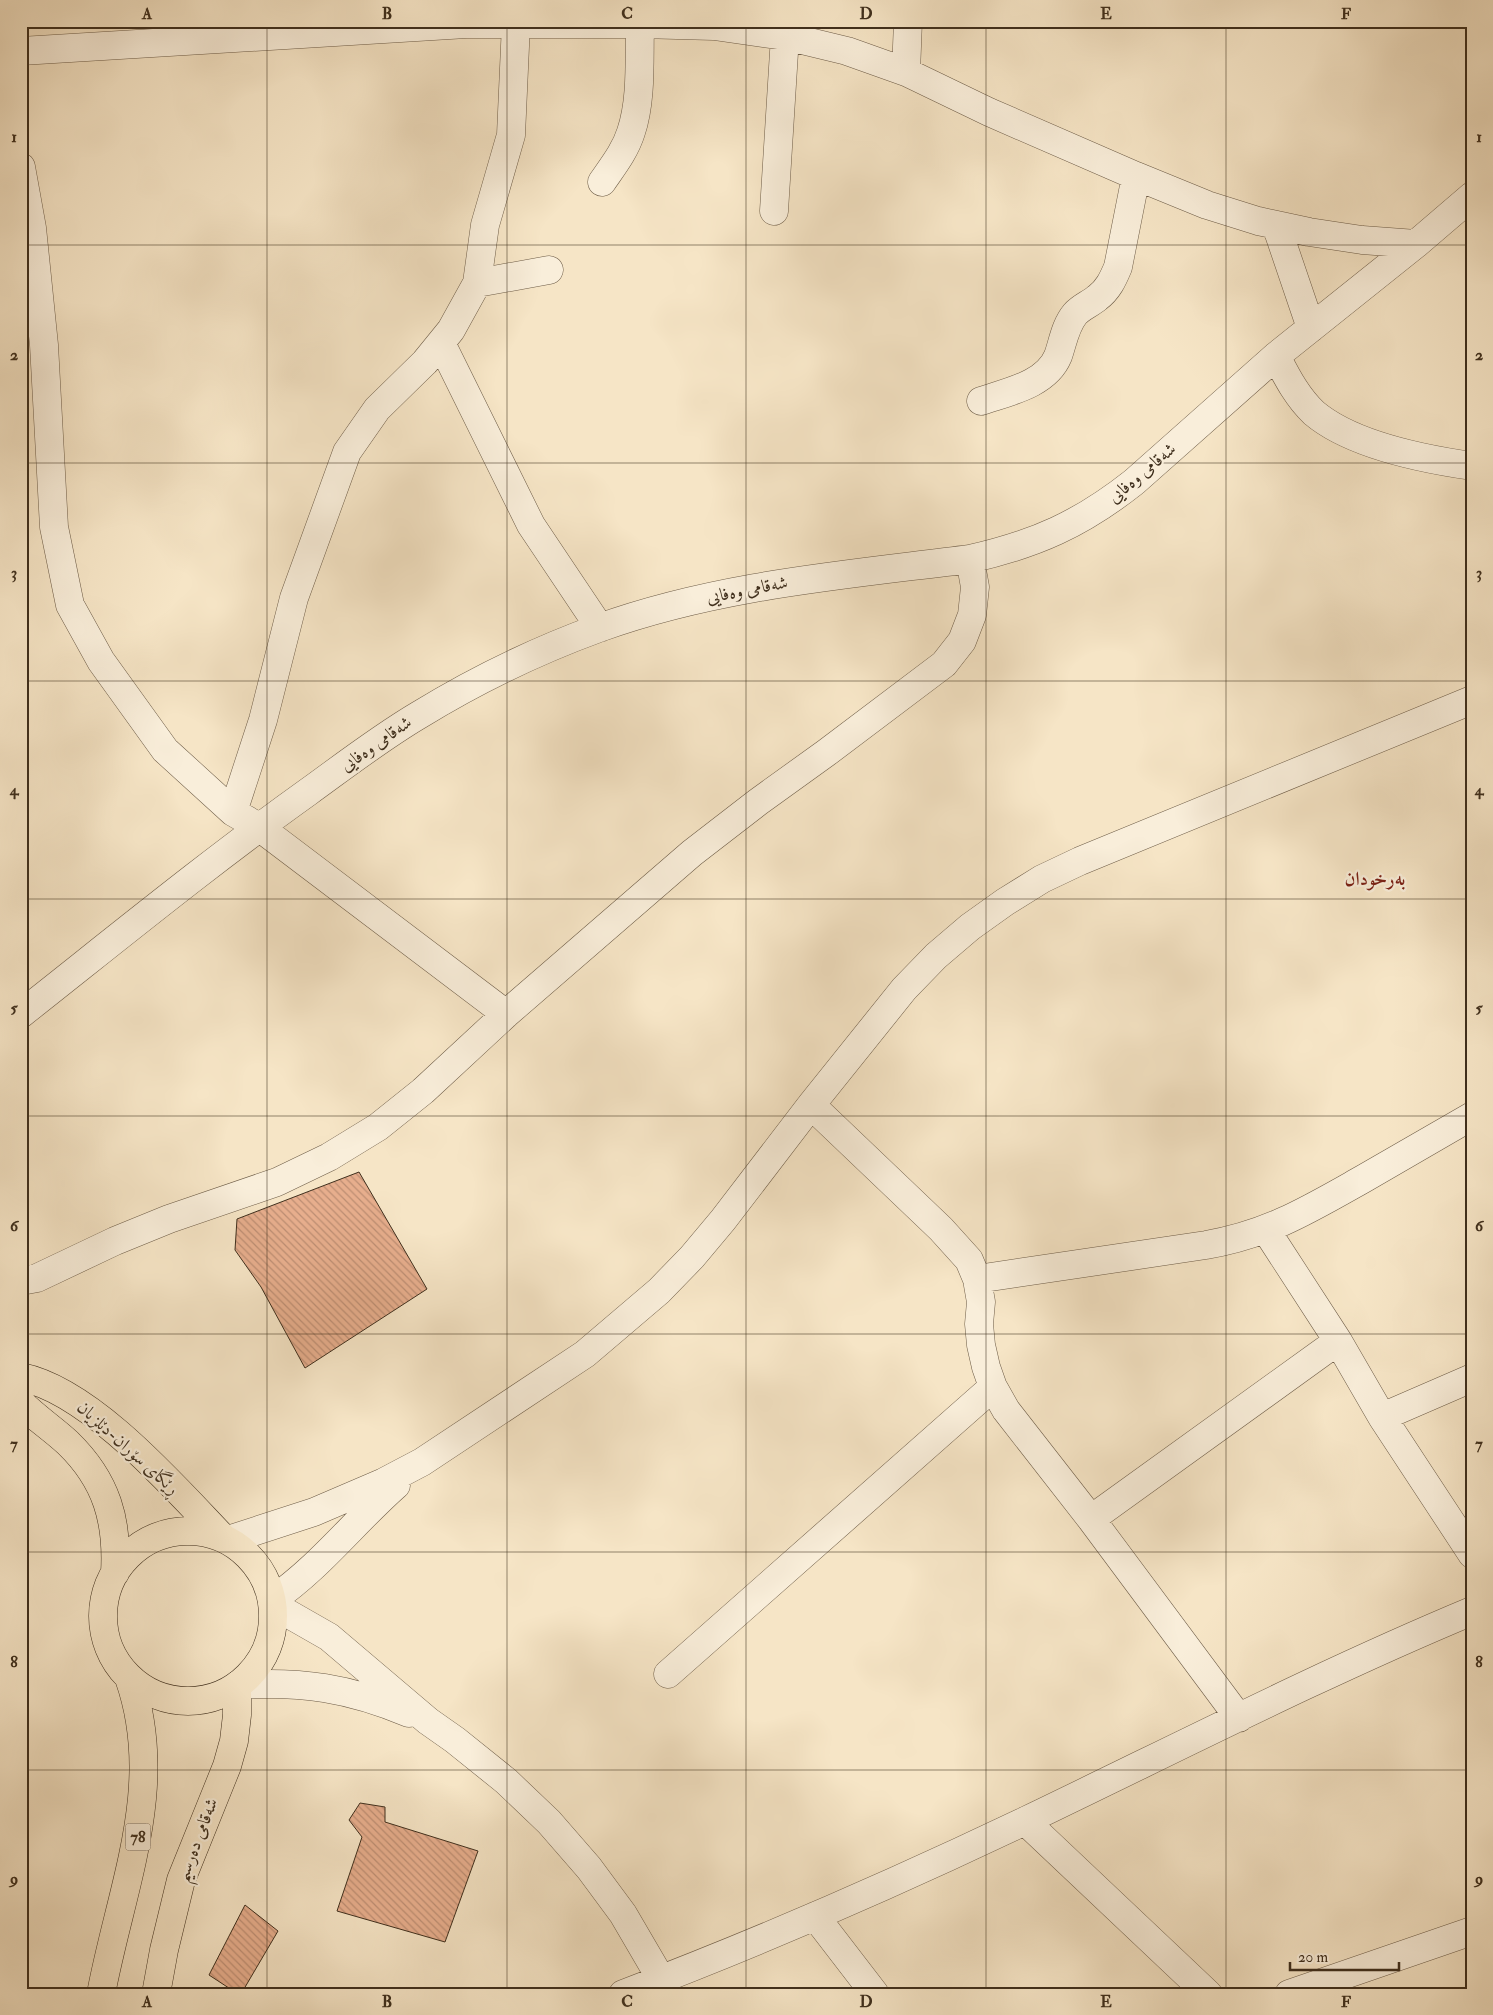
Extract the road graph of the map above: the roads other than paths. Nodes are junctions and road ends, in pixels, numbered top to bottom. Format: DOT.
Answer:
graph roads {
  1 [pos="908,21"];
  2 [pos="466,23"];
  3 [pos="516,24"];
  4 [pos="640,24"];
  5 [pos="785,36"];
  6 [pos="21,51"];
  7 [pos="906,72"];
  8 [pos="21,167"];
  9 [pos="1136,176"];
  10 [pos="602,182"];
  11 [pos="1472,196"];
  12 [pos="774,211"];
  13 [pos="1276,225"];
  14 [pos="26,232"];
  15 [pos="1416,244"];
  16 [pos="549,270"];
  17 [pos="477,283"];
  18 [pos="1311,328"];
  19 [pos="441,343"];
  20 [pos="1276,356"];
  21 [pos="981,402"];
  22 [pos="1472,466"];
  23 [pos="970,559"];
  24 [pos="600,628"];
  25 [pos="1472,700"];
  26 [pos="233,812"];
  27 [pos="259,827"];
  28 [pos="21,1014"];
  29 [pos="506,1014"];
  30 [pos="811,1105"];
  31 [pos="1472,1116"];
  32 [pos="1266,1230"];
  33 [pos="977,1279"];
  34 [pos="21,1282"];
  35 [pos="1338,1341"];
  36 [pos="21,1377"];
  37 [pos="1472,1378"];
  38 [pos="994,1387"];
  39 [pos="21,1403"];
  40 [pos="1382,1417"];
  41 [pos="422,1462"];
  42 [pos="1091,1519"];
  43 [pos="226,1539"];
  44 [pos="1472,1554"];
  45 [pos="115,1573"];
  46 [pos="273,1603"];
  47 [pos="1472,1611"];
  48 [pos="668,1674"];
  49 [pos="129,1678"];
  50 [pos="237,1686"];
  51 [pos="1239,1718"];
  52 [pos="428,1721"];
  53 [pos="1024,1821"];
  54 [pos="814,1916"];
  55 [pos="1472,1931"];
  56 [pos="661,1979"];
  57 [pos="101,1994"];
  58 [pos="156,1994"];
  59 [pos="623,1994"];
  60 [pos="875,1994"];
  61 [pos="1208,1994"];
  62 [pos="1289,1994"];
  1 -- 7 [label="street"];
  2 -- 3 [label="street"];
  2 -- 6 [label="street"];
  3 -- 4 [label="street"];
  3 -- 17 [label="street"];
  4 -- 5 [label="street"];
  4 -- 10 [label="street"];
  5 -- 7 [label="street"];
  5 -- 12 [label="street"];
  7 -- 9 [label="street"];
  8 -- 14 [label="street"];
  9 -- 13 [label="street"];
  9 -- 21 [label="street"];
  11 -- 15 [label="street, شەقامی وەفایی"];
  13 -- 15 [label="street"];
  13 -- 18 [label="street"];
  14 -- 26 [label="street"];
  15 -- 18 [label="street, شەقامی وەفایی"];
  16 -- 17 [label="street"];
  17 -- 19 [label="street"];
  18 -- 20 [label="street, شەقامی وەفایی"];
  19 -- 24 [label="street"];
  19 -- 26 [label="street"];
  20 -- 22 [label="street"];
  20 -- 23 [label="street, شەقامی وەفایی"];
  23 -- 24 [label="street, شەقامی وەفایی"];
  23 -- 29 [label="street"];
  24 -- 27 [label="street, شەقامی وەفایی"];
  25 -- 30 [label="street"];
  26 -- 27 [label="street"];
  27 -- 28 [label="street, شەقامی وەفایی"];
  27 -- 29 [label="street"];
  29 -- 34 [label="street"];
  30 -- 33 [label="street"];
  30 -- 41 [label="street"];
  31 -- 32 [label="street"];
  32 -- 33 [label="street"];
  32 -- 35 [label="street"];
  33 -- 38 [label="street"];
  35 -- 40 [label="street"];
  35 -- 42 [label="street"];
  36 -- 43 [label="main road, ڕێگای سۆران-دێلزیان"];
  37 -- 40 [label="street"];
  38 -- 42 [label="street"];
  38 -- 48 [label="street"];
  39 -- 45 [label="main road, ڕێگای سۆران-دێلزیان"];
  40 -- 44 [label="street"];
  41 -- 43 [label="street"];
  41 -- 46 [label="street"];
  42 -- 51 [label="street"];
  43 -- 45 [label="main road"];
  43 -- 46 [label="main road"];
  45 -- 49 [label="main road"];
  46 -- 50 [label="main road"];
  46 -- 52 [label="street"];
  47 -- 51 [label="street"];
  49 -- 50 [label="main road"];
  49 -- 57 [label="main road, 78"];
  50 -- 52 [label="street"];
  50 -- 58 [label="main road, شەقامی دەرسیم"];
  51 -- 53 [label="street"];
  52 -- 56 [label="street"];
  53 -- 54 [label="street"];
  53 -- 61 [label="street"];
  54 -- 56 [label="street"];
  54 -- 60 [label="street"];
  55 -- 62 [label="street"];
  56 -- 59 [label="street"];
}
